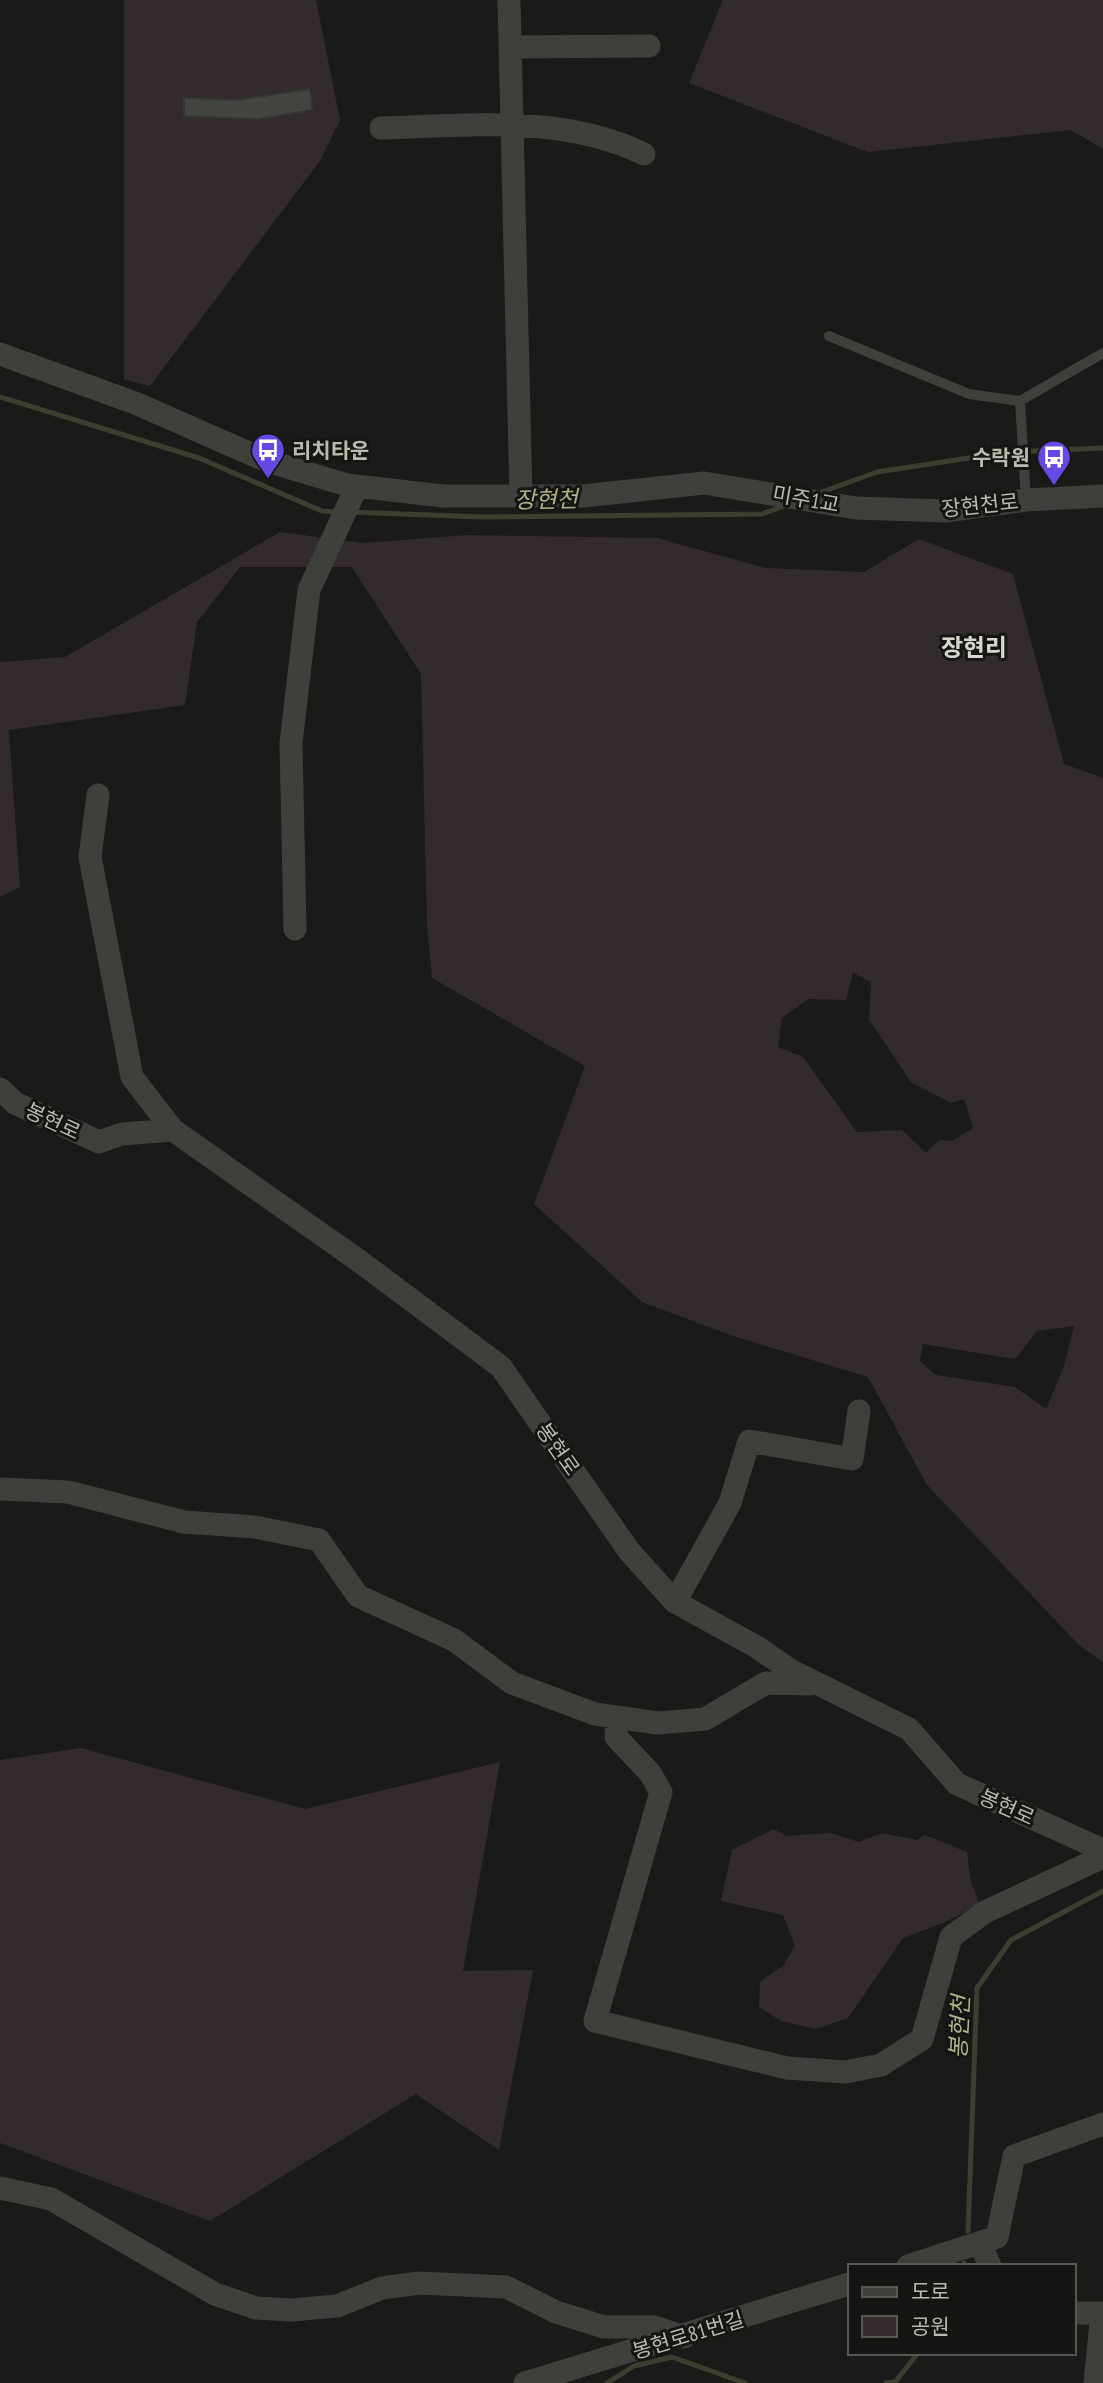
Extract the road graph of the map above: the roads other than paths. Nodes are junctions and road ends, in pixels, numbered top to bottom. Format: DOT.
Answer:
graph roads {
  1 [pos="509,0"];
  2 [pos="649,46"];
  3 [pos="510,47"];
  4 [pos="512,125"];
  5 [pos="381,128"];
  6 [pos="645,154"];
  7 [pos="829,336"];
  8 [pos="1103,353"];
  9 [pos="0,354"];
  10 [pos="1020,401"];
  11 [pos="354,493"];
  12 [pos="521,496"];
  13 [pos="1103,496"];
  14 [pos="1026,500"];
  15 [pos="856,508"];
  16 [pos="98,795"];
  17 [pos="295,929"];
  18 [pos="0,1089"];
  19 [pos="173,1130"];
  20 [pos="859,1411"];
  21 [pos="0,1489"];
  22 [pos="675,1602"];
  23 [pos="821,1684"];
  24 [pos="617,1717"];
  25 [pos="1103,1850"];
  26 [pos="1103,1857"];
  27 [pos="1103,2124"];
  28 [pos="0,2188"];
  29 [pos="980,2243"];
  30 [pos="914,2264"];
  31 [pos="989,2264"];
  32 [pos="848,2284"];
  33 [pos="1075,2313"];
  34 [pos="1103,2313"];
  35 [pos="684,2337"];
  36 [pos="526,2383"];
  37 [pos="1095,2383"];
  1 -- 3 [label="street"];
  2 -- 3 [label="street"];
  3 -- 4 [label="street"];
  4 -- 5 [label="street"];
  4 -- 6 [label="street"];
  4 -- 12 [label="street"];
  7 -- 10 [label="lane"];
  8 -- 10 [label="lane"];
  9 -- 11 [label="street, 미주1교"];
  10 -- 14 [label="lane"];
  11 -- 12 [label="street, 미주1교"];
  11 -- 17 [label="street"];
  12 -- 15 [label="street, 미주1교"];
  13 -- 14 [label="street, 장현천로"];
  14 -- 15 [label="street, 장현천로"];
  16 -- 19 [label="street"];
  18 -- 19 [label="street, 봉현로"];
  19 -- 22 [label="street, 봉현로"];
  20 -- 22 [label="street"];
  21 -- 24 [label="street"];
  22 -- 23 [label="street, 봉현로"];
  23 -- 24 [label="street"];
  23 -- 25 [label="street, 봉현로"];
  24 -- 26 [label="street"];
  27 -- 29 [label="street"];
  28 -- 35 [label="street"];
  29 -- 30 [label="street"];
  29 -- 31 [label="street"];
  32 -- 35 [label="street, 봉현로81번길"];
  33 -- 34 [label="street"];
  34 -- 37 [label="street"];
  35 -- 36 [label="street, 봉현로81번길"];
}
